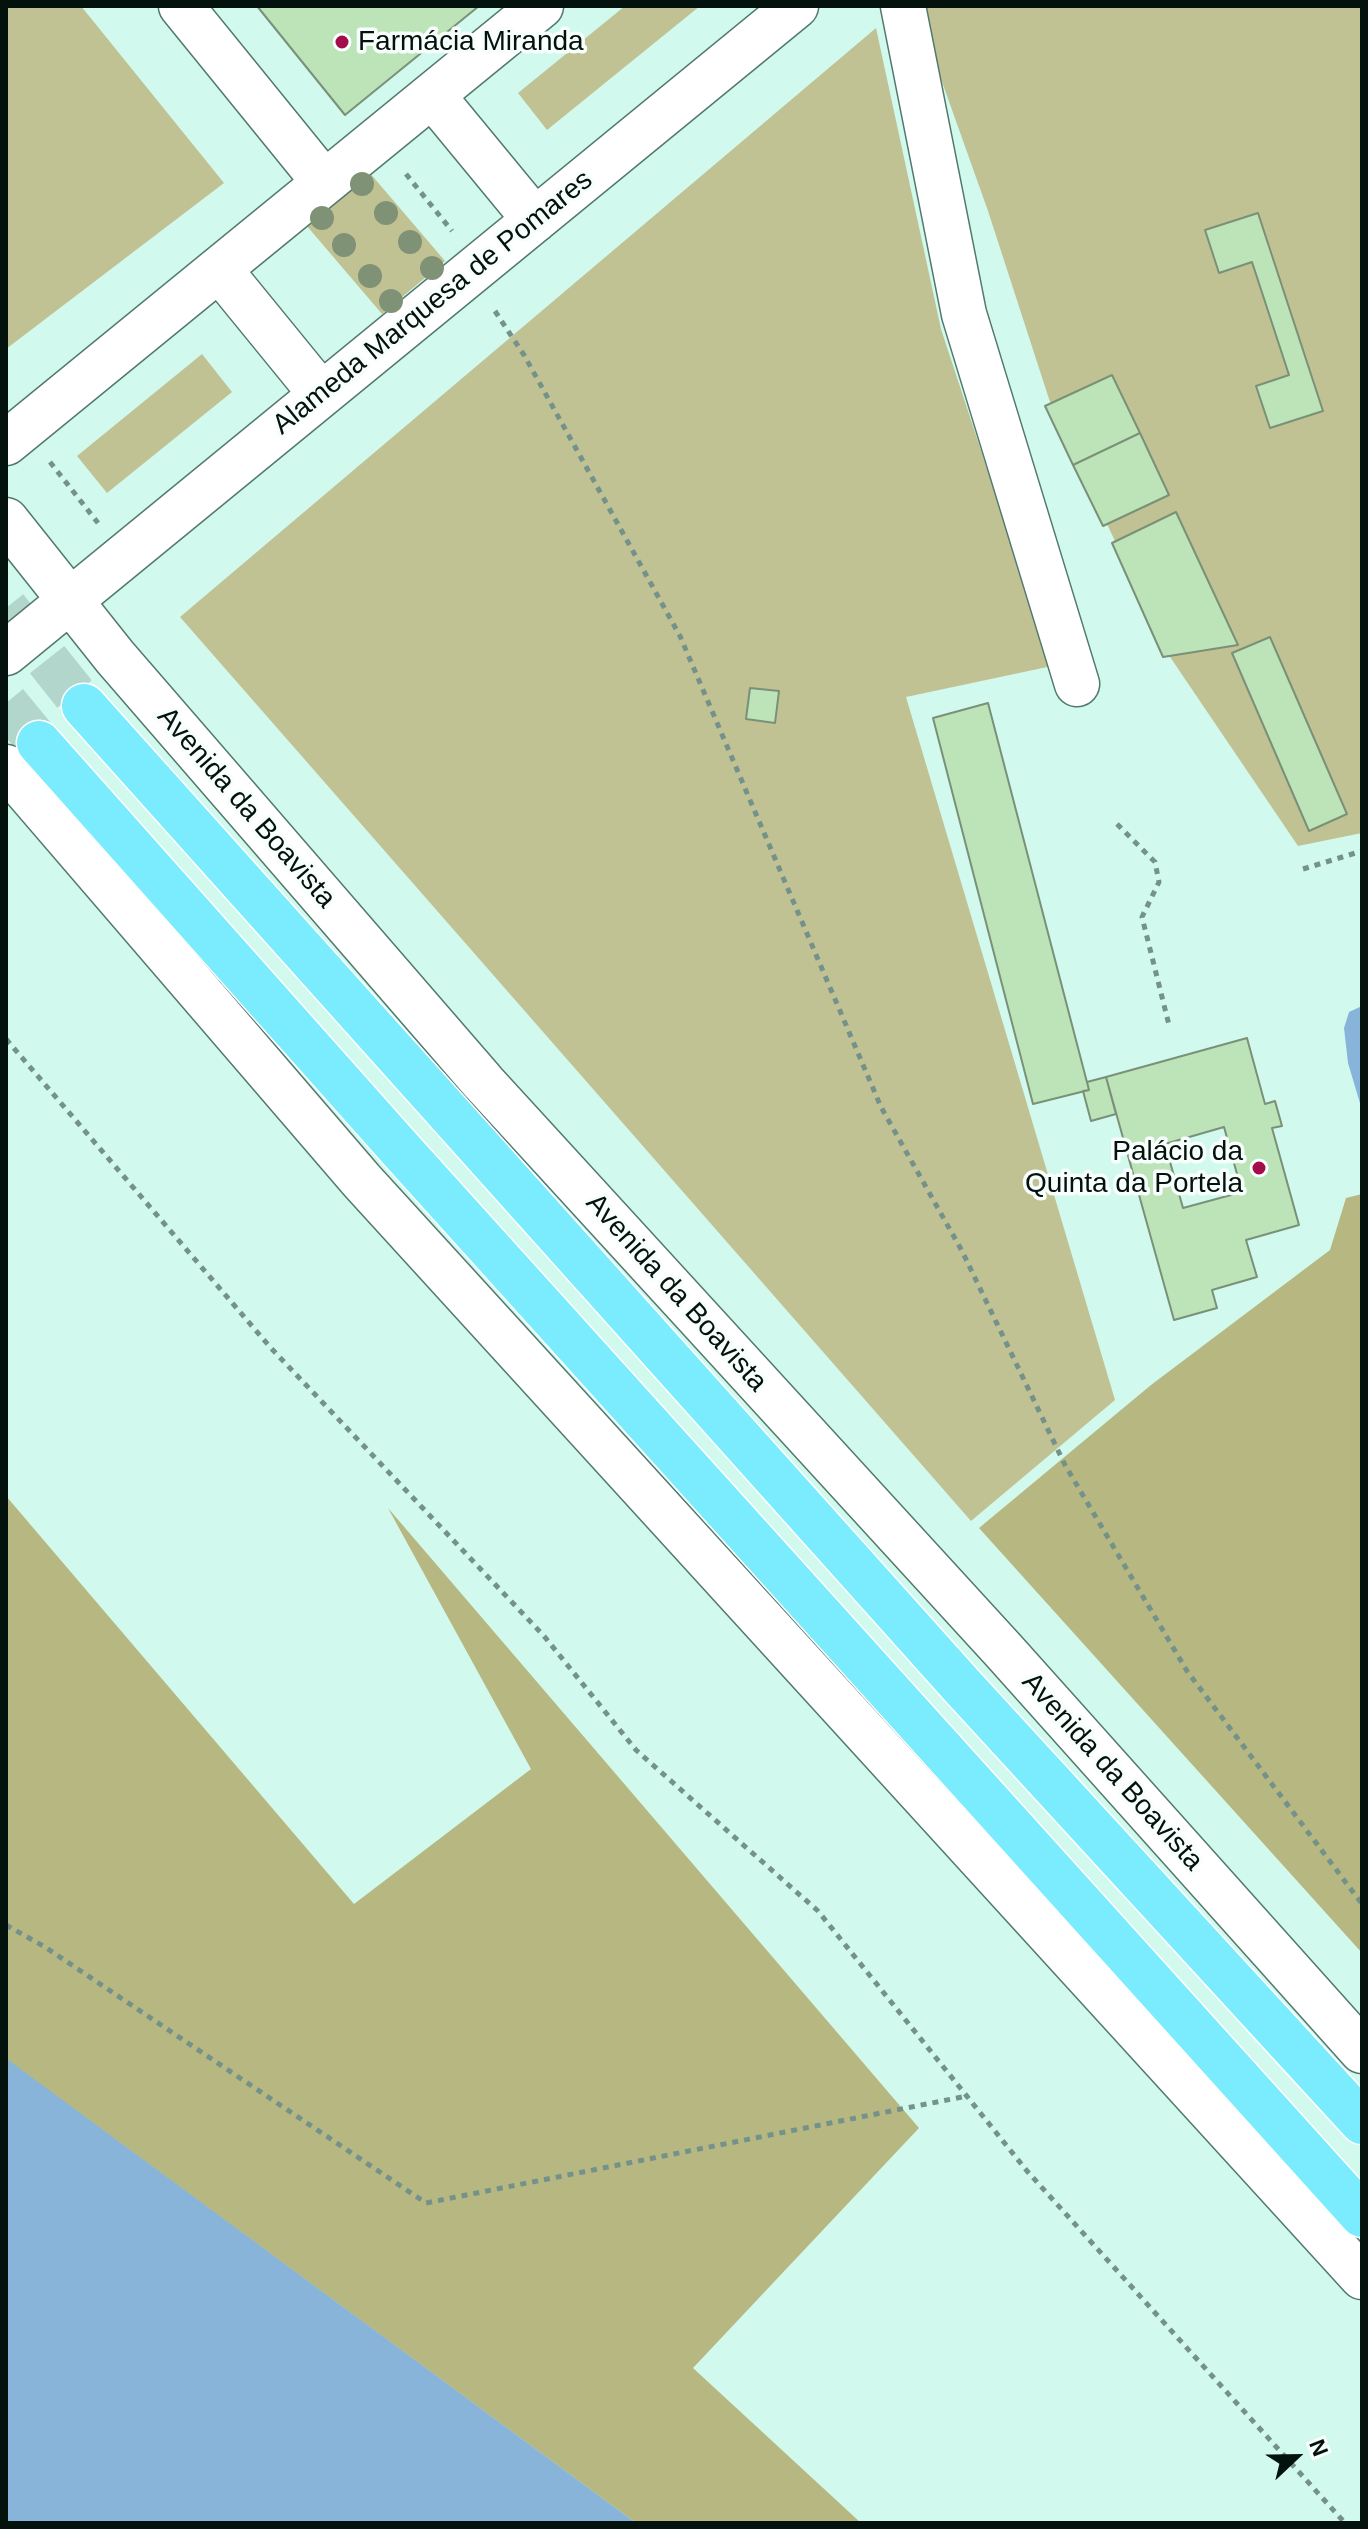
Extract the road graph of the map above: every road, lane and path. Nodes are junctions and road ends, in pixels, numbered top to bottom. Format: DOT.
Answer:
graph roads {
  1 [pos="181,6"];
  2 [pos="541,6"];
  3 [pos="796,6"];
  4 [pos="903,6"];
  5 [pos="432,95"];
  6 [pos="398,164"];
  7 [pos="324,182"];
  8 [pos="535,220"];
  9 [pos="462,259"];
  10 [pos="219,269"];
  11 [pos="321,394"];
  12 [pos="15,436"];
  13 [pos="6,520"];
  14 [pos="123,556"];
  15 [pos="69,600"];
  16 [pos="6,653"];
  17 [pos="1077,684"];
  18 [pos="84,706"];
  19 [pos="23,755"];
  20 [pos="1117,824"];
  21 [pos="1362,851"];
  22 [pos="1303,869"];
  23 [pos="1169,1025"];
  24 [pos="6,1039"];
  25 [pos="1362,1904"];
  26 [pos="6,1925"];
  27 [pos="1362,2051"];
  28 [pos="967,2096"];
  29 [pos="1362,2122"];
  30 [pos="1362,2215"];
  31 [pos="1362,2277"];
  32 [pos="1345,2523"];
  1 -- 7 [label="street"];
  2 -- 5 [label="street"];
  3 -- 8 [label="street, Alameda Marquesa de Pomares"];
  4 -- 17 [label="street"];
  5 -- 7 [label="street"];
  5 -- 8 [label="street"];
  6 -- 9 [label="path"];
  7 -- 10 [label="street"];
  8 -- 9 [label="street, Alameda Marquesa de Pomares"];
  9 -- 11 [label="street, Alameda Marquesa de Pomares"];
  9 -- 25 [label="path"];
  10 -- 11 [label="street"];
  10 -- 12 [label="street"];
  11 -- 14 [label="street, Alameda Marquesa de Pomares"];
  12 -- 14 [label="path"];
  13 -- 15 [label="street, Avenida da Boavista"];
  14 -- 15 [label="street, Alameda Marquesa de Pomares"];
  15 -- 16 [label="street, Alameda Marquesa de Pomares"];
  15 -- 27 [label="street, Avenida da Boavista"];
  18 -- 29 [label="highway, Avenida da Boavista"];
  19 -- 30 [label="highway"];
  19 -- 31 [label="street"];
  20 -- 23 [label="path"];
  21 -- 22 [label="path"];
  24 -- 28 [label="path"];
  26 -- 28 [label="path"];
  28 -- 32 [label="path"];
}
